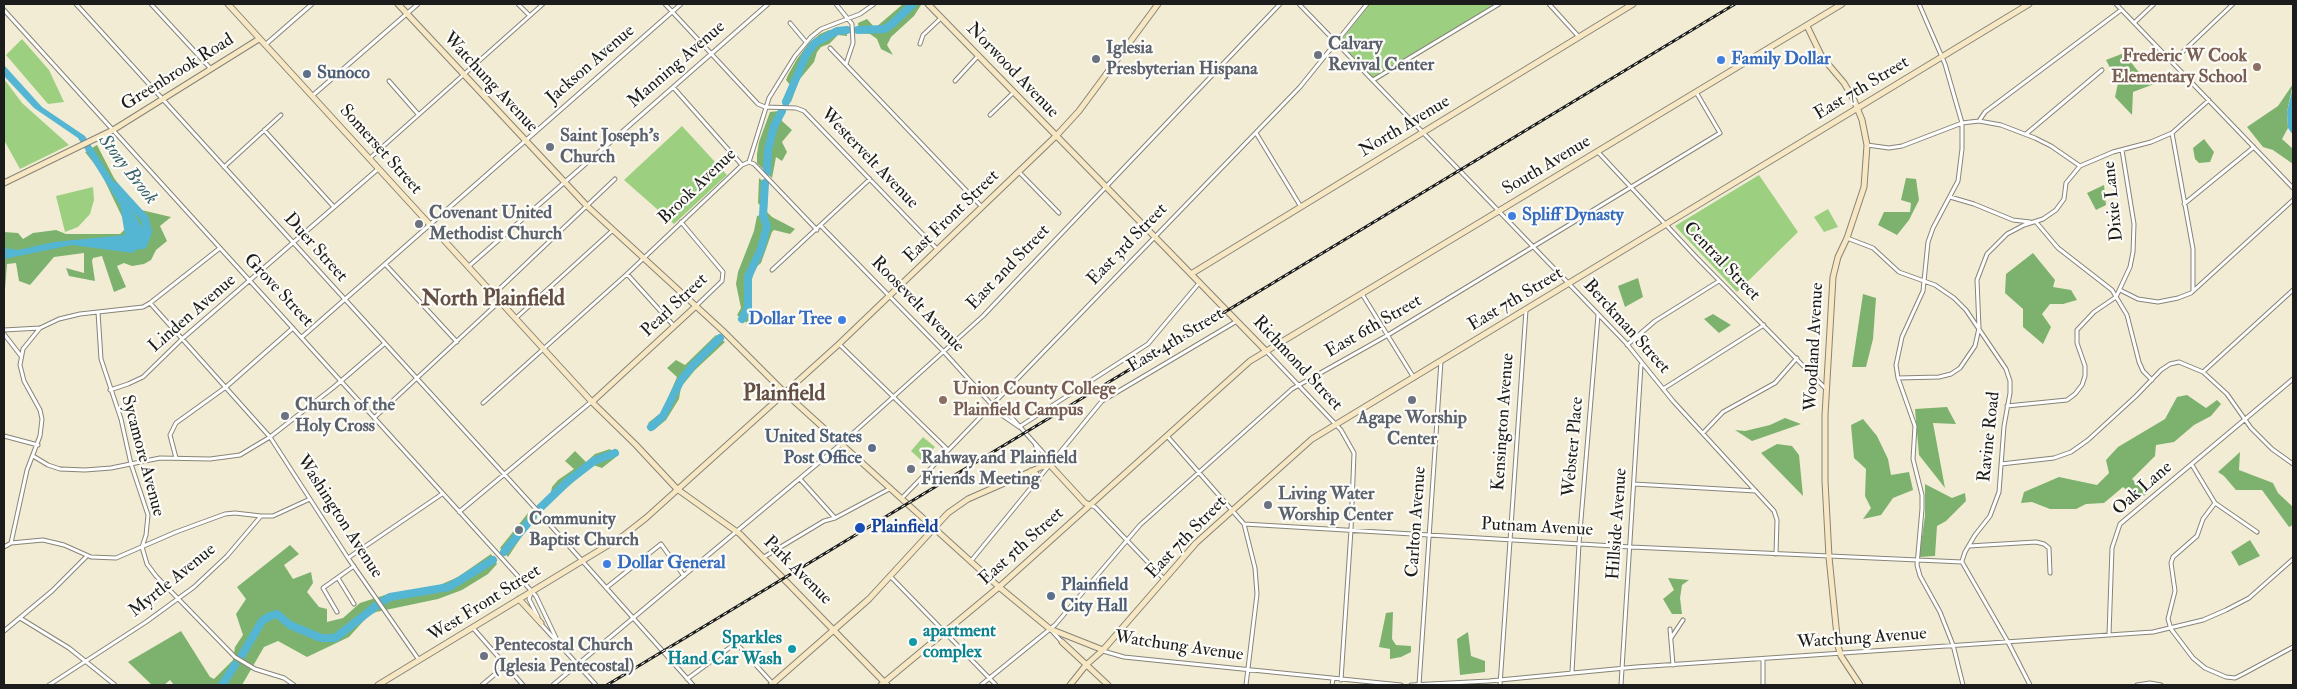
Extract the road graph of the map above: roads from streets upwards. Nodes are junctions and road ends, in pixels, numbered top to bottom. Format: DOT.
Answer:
graph roads {
  1 [pos="76,4"];
  2 [pos="151,4"];
  3 [pos="228,4"];
  4 [pos="312,4"];
  5 [pos="398,4"];
  6 [pos="418,4"];
  7 [pos="518,4"];
  8 [pos="543,4"];
  9 [pos="665,4"];
  10 [pos="681,4"];
  11 [pos="768,4"];
  12 [pos="836,4"];
  13 [pos="874,4"];
  14 [pos="928,4"];
  15 [pos="1158,4"];
  16 [pos="1280,4"];
  17 [pos="1300,4"];
  18 [pos="1368,4"];
  19 [pos="1499,4"];
  20 [pos="1549,4"];
  21 [pos="1633,4"];
  22 [pos="1842,4"];
  23 [pos="1919,4"];
  24 [pos="2029,4"];
  25 [pos="2116,4"];
  26 [pos="2154,4"];
  27 [pos="2233,4"];
  28 [pos="4,10"];
  29 [pos="2122,10"];
  30 [pos="672,12"];
  31 [pos="407,14"];
  32 [pos="529,16"];
  33 [pos="941,18"];
  34 [pos="849,19"];
  35 [pos="2134,22"];
  36 [pos="790,24"];
  37 [pos="1807,26"];
  38 [pos="1579,37"];
  39 [pos="259,39"];
  40 [pos="806,42"];
  41 [pos="1337,42"];
  42 [pos="920,44"];
  43 [pos="265,45"];
  44 [pos="830,48"];
  45 [pos="711,54"];
  46 [pos="978,56"];
  47 [pos="1942,57"];
  48 [pos="2173,61"];
  49 [pos="846,64"];
  50 [pos="211,69"];
  51 [pos="2102,70"];
  52 [pos="463,75"];
  53 [pos="1373,80"];
  54 [pos="389,81"];
  55 [pos="955,81"];
  56 [pos="672,87"];
  57 [pos="1696,92"];
  58 [pos="1013,93"];
  59 [pos="312,96"];
  60 [pos="163,99"];
  61 [pos="2210,100"];
  62 [pos="765,107"];
  63 [pos="1857,107"];
  64 [pos="418,114"];
  65 [pos="281,115"];
  66 [pos="990,115"];
  67 [pos="1979,121"];
  68 [pos="1962,123"];
  69 [pos="113,130"];
  70 [pos="264,130"];
  71 [pos="1423,132"];
  72 [pos="1256,133"];
  73 [pos="2172,133"];
  74 [pos="2026,134"];
  75 [pos="1057,136"];
  76 [pos="525,141"];
  77 [pos="1867,145"];
  78 [pos="2254,147"];
  79 [pos="2122,150"];
  80 [pos="1598,152"];
  81 [pos="369,159"];
  82 [pos="749,162"];
  83 [pos="742,165"];
  84 [pos="2080,166"];
  85 [pos="224,167"];
  86 [pos="378,169"];
  87 [pos="1020,172"];
  88 [pos="870,179"];
  89 [pos="615,180"];
  90 [pos="566,181"];
  91 [pos="4,183"];
  92 [pos="1106,186"];
  93 [pos="1631,188"];
  94 [pos="2293,188"];
  95 [pos="1950,197"];
  96 [pos="2293,200"];
  97 [pos="2184,205"];
  98 [pos="587,206"];
  99 [pos="334,207"];
  100 [pos="983,207"];
  101 [pos="1301,207"];
  102 [pos="1499,212"];
  103 [pos="1059,214"];
  104 [pos="682,222"];
  105 [pos="2036,222"];
  106 [pos="1666,224"];
  107 [pos="429,225"];
  108 [pos="822,226"];
  109 [pos="614,230"];
  110 [pos="817,230"];
  111 [pos="1156,237"];
  112 [pos="1847,238"];
  113 [pos="294,244"];
  114 [pos="220,248"];
  115 [pos="1533,248"];
  116 [pos="938,250"];
  117 [pos="644,258"];
  118 [pos="385,264"];
  119 [pos="468,267"];
  120 [pos="772,270"];
  121 [pos="627,274"];
  122 [pos="1191,274"];
  123 [pos="1719,281"];
  124 [pos="250,282"];
  125 [pos="1200,282"];
  126 [pos="1925,282"];
  127 [pos="1568,284"];
  128 [pos="2120,290"];
  129 [pos="2293,290"];
  130 [pos="2193,291"];
  131 [pos="1362,294"];
  132 [pos="494,295"];
  133 [pos="890,296"];
  134 [pos="2116,297"];
  135 [pos="344,300"];
  136 [pos="500,301"];
  137 [pos="150,303"];
  138 [pos="696,306"];
  139 [pos="1526,310"];
  140 [pos="98,312"];
  141 [pos="1598,315"];
  142 [pos="516,319"];
  143 [pos="1237,321"];
  144 [pos="1764,325"];
  145 [pos="674,326"];
  146 [pos="40,328"];
  147 [pos="293,328"];
  148 [pos="1979,328"];
  149 [pos="4,330"];
  150 [pos="4,334"];
  151 [pos="1388,335"];
  152 [pos="302,337"];
  153 [pos="182,339"];
  154 [pos="456,342"];
  155 [pos="384,344"];
  156 [pos="839,344"];
  157 [pos="1627,345"];
  158 [pos="543,350"];
  159 [pos="1266,351"];
  160 [pos="944,352"];
  161 [pos="21,357"];
  162 [pos="1797,358"];
  163 [pos="1441,361"];
  164 [pos="1641,364"];
  165 [pos="2203,372"];
  166 [pos="1414,378"];
  167 [pos="1898,378"];
  168 [pos="416,379"];
  169 [pos="2293,379"];
  170 [pos="2152,380"];
  171 [pos="341,381"];
  172 [pos="226,386"];
  173 [pos="1299,386"];
  174 [pos="1663,389"];
  175 [pos="1826,389"];
  176 [pos="110,390"];
  177 [pos="785,393"];
  178 [pos="893,397"];
  179 [pos="592,402"];
  180 [pos="483,403"];
  181 [pos="992,404"];
  182 [pos="2007,406"];
  183 [pos="374,418"];
  184 [pos="2246,420"];
  185 [pos="1335,424"];
  186 [pos="1019,427"];
  187 [pos="1703,433"];
  188 [pos="4,436"];
  189 [pos="1167,436"];
  190 [pos="270,437"];
  191 [pos="1035,443"];
  192 [pos="841,444"];
  193 [pos="38,445"];
  194 [pos="948,450"];
  195 [pos="33,456"];
  196 [pos="176,458"];
  197 [pos="131,464"];
  198 [pos="2001,464"];
  199 [pos="2293,464"];
  200 [pos="1050,465"];
  201 [pos="2192,465"];
  202 [pos="1031,471"];
  203 [pos="1199,471"];
  204 [pos="503,475"];
  205 [pos="800,479"];
  206 [pos="1038,479"];
  207 [pos="1634,484"];
  208 [pos="891,488"];
  209 [pos="676,489"];
  210 [pos="1756,491"];
  211 [pos="442,494"];
  212 [pos="902,498"];
  213 [pos="310,499"];
  214 [pos="2215,503"];
  215 [pos="1090,505"];
  216 [pos="1232,509"];
  217 [pos="459,512"];
  218 [pos="261,516"];
  219 [pos="835,518"];
  220 [pos="1244,524"];
  221 [pos="934,528"];
  222 [pos="1351,530"];
  223 [pos="738,532"];
  224 [pos="2256,532"];
  225 [pos="1430,535"];
  226 [pos="1510,540"];
  227 [pos="1127,541"];
  228 [pos="11,543"];
  229 [pos="1580,544"];
  230 [pos="4,546"];
  231 [pos="1969,546"];
  232 [pos="142,547"];
  233 [pos="1631,547"];
  234 [pos="1776,554"];
  235 [pos="87,556"];
  236 [pos="1829,556"];
  237 [pos="764,557"];
  238 [pos="348,558"];
  239 [pos="2293,558"];
  240 [pos="1917,560"];
  241 [pos="582,561"];
  242 [pos="970,561"];
  243 [pos="1962,562"];
  244 [pos="354,566"];
  245 [pos="2050,573"];
  246 [pos="890,575"];
  247 [pos="684,576"];
  248 [pos="338,578"];
  249 [pos="1164,580"];
  250 [pos="999,587"];
  251 [pos="606,588"];
  252 [pos="531,592"];
  253 [pos="178,598"];
  254 [pos="518,599"];
  255 [pos="354,604"];
  256 [pos="337,612"];
  257 [pos="20,618"];
  258 [pos="633,619"];
  259 [pos="1683,620"];
  260 [pos="541,623"];
  261 [pos="473,627"];
  262 [pos="1050,629"];
  263 [pos="1670,629"];
  264 [pos="2170,629"];
  265 [pos="4,631"];
  266 [pos="835,631"];
  267 [pos="946,632"];
  268 [pos="2109,635"];
  269 [pos="1671,639"];
  270 [pos="557,640"];
  271 [pos="1062,642"];
  272 [pos="2008,642"];
  273 [pos="1953,646"];
  274 [pos="2293,647"];
  275 [pos="1103,650"];
  276 [pos="1841,654"];
  277 [pos="1764,659"];
  278 [pos="85,660"];
  279 [pos="420,660"];
  280 [pos="506,665"];
  281 [pos="578,665"];
  282 [pos="1672,665"];
  283 [pos="1086,666"];
  284 [pos="1621,669"];
  285 [pos="1247,670"];
  286 [pos="1572,672"];
  287 [pos="990,678"];
  288 [pos="687,679"];
  289 [pos="1333,679"];
  290 [pos="1341,680"];
  291 [pos="1500,680"];
  292 [pos="885,684"];
  293 [pos="49,685"];
  294 [pos="115,685"];
  295 [pos="294,685"];
  296 [pos="379,685"];
  297 [pos="482,685"];
  298 [pos="523,685"];
  299 [pos="554,685"];
  300 [pos="596,685"];
  301 [pos="693,685"];
  302 [pos="773,685"];
  303 [pos="981,685"];
  304 [pos="996,685"];
  305 [pos="1070,685"];
  306 [pos="1108,685"];
  307 [pos="1246,685"];
  308 [pos="1332,685"];
  309 [pos="1401,685"];
  310 [pos="1411,685"];
  311 [pos="1419,685"];
  312 [pos="1433,685"];
  313 [pos="1500,685"];
  314 [pos="1621,685"];
  315 [pos="1763,685"];
  316 [pos="1860,685"];
  317 [pos="1963,685"];
  318 [pos="2030,685"];
  319 [pos="2137,685"];
  320 [pos="2161,685"];
  1 -- 60 [label="street, Duer Street"];
  2 -- 50 [label="street"];
  3 -- 39 [label="street, Somerset Street"];
  4 -- 43 [label="street"];
  5 -- 31 [label="street, Watchung Avenue"];
  6 -- 31 [label="street"];
  7 -- 32 [label="street"];
  8 -- 32 [label="street"];
  9 -- 30 [label="street"];
  10 -- 30 [label="street, Jackson Avenue"];
  11 -- 45 [label="street, Manning Avenue"];
  12 -- 34 [label="street"];
  13 -- 34 [label="street, Brook Avenue"];
  14 -- 33 [label="street, Norwood Avenue"];
  15 -- 75 [label="street, East Front Street"];
  16 -- 92 [label="street, East 2nd Street"];
  17 -- 41 [label="street, Berckman Street"];
  18 -- 41 [label="street, East 3rd Street"];
  19 -- 53 [label="street"];
  20 -- 38 [label="street"];
  21 -- 38 [label="street, North Avenue"];
  22 -- 37 [label="street, South Avenue"];
  23 -- 47 [label="street"];
  24 -- 47 [label="street, East 7th Street"];
  25 -- 29 [label="street"];
  26 -- 35 [label="street"];
  27 -- 48 [label="street"];
  28 -- 69 [label="street, Grove Street"];
  29 -- 35 [label="street"];
  29 -- 67 [label="street"];
  30 -- 45 [label="street"];
  30 -- 76 [label="street, Jackson Avenue"];
  31 -- 52 [label="street, Watchung Avenue"];
  31 -- 59 [label="street"];
  32 -- 52 [label="street"];
  33 -- 42 [label="street"];
  33 -- 46 [label="street, Norwood Avenue"];
  34 -- 40 [label="street, Brook Avenue"];
  34 -- 49 [label="street"];
  35 -- 48 [label="street"];
  36 -- 40 [label="street"];
  37 -- 57 [label="street, South Avenue"];
  37 -- 63 [label="street, Woodland Avenue"];
  38 -- 71 [label="street, North Avenue"];
  39 -- 43 [label="street, Somerset Street"];
  39 -- 50 [label="street, Greenbrook Road"];
  40 -- 62 [label="street, Brook Avenue"];
  41 -- 53 [label="street, Berckman Street"];
  41 -- 72 [label="street, East 3rd Street"];
  43 -- 59 [label="street, Somerset Street"];
  44 -- 49 [label="street"];
  45 -- 56 [label="street, Manning Avenue"];
  45 -- 62 [label="street"];
  46 -- 55 [label="street"];
  46 -- 58 [label="street, Norwood Avenue"];
  47 -- 63 [label="street, East 7th Street"];
  47 -- 68 [label="street"];
  48 -- 61 [label="street"];
  49 -- 100 [label="street"];
  50 -- 60 [label="street, Greenbrook Road"];
  51 -- 74 [label="street"];
  52 -- 64 [label="street"];
  52 -- 76 [label="street, Watchung Avenue"];
  53 -- 71 [label="street, Berckman Street"];
  54 -- 64 [label="street"];
  56 -- 83 [label="street"];
  56 -- 90 [label="street, Manning Avenue"];
  57 -- 80 [label="street, South Avenue"];
  57 -- 93 [label="street, East 6th Street"];
  58 -- 66 [label="street"];
  58 -- 75 [label="street, Norwood Avenue"];
  59 -- 81 [label="street, Somerset Street"];
  60 -- 69 [label="street, Greenbrook Road"];
  60 -- 85 [label="street, Duer Street"];
  61 -- 73 [label="street"];
  61 -- 78 [label="street"];
  62 -- 82 [label="street, Brook Avenue"];
  62 -- 88 [label="street, Westervelt Avenue"];
  63 -- 77 [label="street, Woodland Avenue"];
  63 -- 106 [label="street, East 7th Street"];
  64 -- 81 [label="street"];
  65 -- 70 [label="street"];
  67 -- 68 [label="street"];
  67 -- 74 [label="street"];
  68 -- 77 [label="street"];
  68 -- 95 [label="street"];
  69 -- 91 [label="street, Greenbrook Road"];
  69 -- 114 [label="street, Grove Street"];
  70 -- 85 [label="street"];
  70 -- 99 [label="street"];
  71 -- 101 [label="street, North Avenue"];
  71 -- 102 [label="street, Berckman Street"];
  72 -- 101 [label="street"];
  72 -- 111 [label="street, East 3rd Street"];
  73 -- 79 [label="street"];
  73 -- 97 [label="street"];
  74 -- 84 [label="street"];
  75 -- 87 [label="street, East Front Street"];
  75 -- 92 [label="street, Richmond Street"];
  76 -- 90 [label="street, Watchung Avenue"];
  76 -- 107 [label="street, Jackson Avenue"];
  77 -- 112 [label="street, Woodland Avenue"];
  78 -- 94 [label="street"];
  78 -- 97 [label="street"];
  79 -- 84 [label="street"];
  79 -- 128 [label="street, Dixie Lane"];
  80 -- 93 [label="street, Central Street"];
  80 -- 102 [label="street, South Avenue"];
  81 -- 86 [label="street, Somerset Street"];
  82 -- 83 [label="street, Brook Avenue"];
  82 -- 110 [label="street"];
  83 -- 104 [label="street, Brook Avenue"];
  84 -- 105 [label="street"];
  85 -- 113 [label="street, Duer Street"];
  86 -- 99 [label="street, Linden Avenue"];
  86 -- 107 [label="street, Somerset Street"];
  87 -- 100 [label="street, East Front Street"];
  87 -- 103 [label="street"];
  88 -- 108 [label="street"];
  88 -- 116 [label="street, Westervelt Avenue"];
  89 -- 98 [label="street"];
  90 -- 98 [label="street, Watchung Avenue"];
  90 -- 119 [label="street, Manning Avenue"];
  92 -- 111 [label="street, Richmond Street"];
  92 -- 160 [label="street, East 2nd Street"];
  93 -- 106 [label="street, Central Street"];
  93 -- 115 [label="street, East 6th Street"];
  95 -- 105 [label="street"];
  95 -- 126 [label="street"];
  96 -- 130 [label="street"];
  97 -- 130 [label="street"];
  98 -- 109 [label="street, Watchung Avenue"];
  98 -- 132 [label="street"];
  99 -- 113 [label="street, Linden Avenue"];
  100 -- 116 [label="street, East Front Street"];
  101 -- 122 [label="street, North Avenue"];
  102 -- 115 [label="street, Berckman Street"];
  102 -- 131 [label="street, South Avenue"];
  104 -- 117 [label="street, Brook Avenue"];
  104 -- 138 [label="street, Pearl Street"];
  105 -- 134 [label="street"];
  105 -- 148 [label="street"];
  106 -- 123 [label="street, Central Street"];
  106 -- 127 [label="street, East 7th Street"];
  107 -- 118 [label="street, Jackson Avenue"];
  107 -- 119 [label="street, Somerset Street"];
  108 -- 110 [label="street"];
  108 -- 133 [label="street, Roosevelt Avenue"];
  109 -- 117 [label="street, Watchung Avenue"];
  109 -- 142 [label="street"];
  110 -- 120 [label="street"];
  111 -- 122 [label="street, Richmond Street"];
  111 -- 181 [label="street, East 3rd Street"];
  112 -- 126 [label="street, Ravine Road"];
  112 -- 175 [label="street, Woodland Avenue"];
  113 -- 124 [label="street, Linden Avenue"];
  113 -- 135 [label="street, Duer Street"];
  114 -- 124 [label="street, Grove Street"];
  114 -- 137 [label="street"];
  115 -- 127 [label="street, Berckman Street"];
  115 -- 151 [label="street, East 6th Street"];
  116 -- 133 [label="street, East Front Street"];
  117 -- 121 [label="street, Brook Avenue"];
  117 -- 138 [label="street, Watchung Avenue"];
  118 -- 135 [label="street, Jackson Avenue"];
  118 -- 154 [label="street"];
  119 -- 132 [label="street, Somerset Street"];
  121 -- 145 [label="street"];
  121 -- 158 [label="street, Brook Avenue"];
  122 -- 125 [label="street, Richmond Street"];
  123 -- 144 [label="street, Central Street"];
  123 -- 157 [label="street"];
  124 -- 147 [label="street, Grove Street"];
  124 -- 153 [label="street, Linden Avenue"];
  125 -- 143 [label="street, Richmond Street"];
  125 -- 186 [label="street"];
  126 -- 148 [label="street, Ravine Road"];
  126 -- 167 [label="street"];
  127 -- 139 [label="street, East 7th Street"];
  127 -- 141 [label="street, Berckman Street"];
  128 -- 130 [label="street"];
  128 -- 134 [label="street, Dixie Lane"];
  129 -- 165 [label="street"];
  131 -- 151 [label="street"];
  131 -- 159 [label="street, South Avenue"];
  132 -- 136 [label="street, Somerset Street"];
  133 -- 156 [label="street, East Front Street"];
  133 -- 160 [label="street, Roosevelt Avenue"];
  134 -- 170 [label="street"];
  134 -- 182 [label="street, Dixie Lane"];
  135 -- 152 [label="street, Jackson Avenue"];
  135 -- 155 [label="street, Duer Street"];
  136 -- 142 [label="street, Somerset Street"];
  136 -- 154 [label="street"];
  137 -- 140 [label="street"];
  137 -- 153 [label="street, Washington Avenue"];
  138 -- 145 [label="street, Pearl Street"];
  138 -- 177 [label="street, Watchung Avenue"];
  139 -- 163 [label="street, East 7th Street"];
  139 -- 226 [label="street, Kensington Avenue"];
  140 -- 146 [label="street"];
  140 -- 176 [label="street, Sycamore Avenue"];
  141 -- 157 [label="street, Berckman Street"];
  141 -- 229 [label="street, Webster Place"];
  142 -- 158 [label="street, Somerset Street"];
  143 -- 159 [label="street, Richmond Street"];
  143 -- 200 [label="street, East 4th Street"];
  144 -- 162 [label="street, Central Street"];
  144 -- 174 [label="street"];
  145 -- 179 [label="street, Pearl Street"];
  146 -- 149 [label="street"];
  146 -- 161 [label="street"];
  147 -- 152 [label="street, Grove Street"];
  147 -- 172 [label="street"];
  148 -- 167 [label="street"];
  148 -- 182 [label="street, Ravine Road"];
  150 -- 161 [label="street"];
  151 -- 166 [label="street"];
  151 -- 173 [label="street, East 6th Street"];
  152 -- 171 [label="street, Grove Street"];
  153 -- 172 [label="street, Washington Avenue"];
  153 -- 176 [label="street, Linden Avenue"];
  154 -- 168 [label="street"];
  155 -- 168 [label="street, Duer Street"];
  155 -- 171 [label="street"];
  156 -- 177 [label="street, East Front Street"];
  156 -- 178 [label="street"];
  157 -- 164 [label="street, Berckman Street"];
  158 -- 179 [label="street, Somerset Street"];
  158 -- 180 [label="street, Brook Avenue"];
  159 -- 173 [label="street, Richmond Street"];
  159 -- 189 [label="street, East 5th Street"];
  160 -- 178 [label="street, East 2nd Street"];
  160 -- 181 [label="street, Roosevelt Avenue"];
  161 -- 193 [label="street"];
  162 -- 175 [label="street, Central Street"];
  162 -- 187 [label="street"];
  163 -- 166 [label="street, East 7th Street"];
  163 -- 225 [label="street, Carlton Avenue"];
  164 -- 174 [label="street, Berckman Street"];
  164 -- 207 [label="street, Hillside Avenue"];
  165 -- 170 [label="street"];
  165 -- 184 [label="street"];
  166 -- 185 [label="street, East 7th Street"];
  167 -- 240 [label="street"];
  168 -- 183 [label="street"];
  168 -- 204 [label="street, Duer Street"];
  169 -- 184 [label="street, Oak Lane"];
  170 -- 198 [label="street"];
  171 -- 183 [label="street, Grove Street"];
  171 -- 190 [label="street"];
  172 -- 190 [label="street, Washington Avenue"];
  172 -- 196 [label="street"];
  173 -- 185 [label="street, Richmond Street"];
  173 -- 203 [label="street, East 6th Street"];
  174 -- 187 [label="street, Berckman Street"];
  175 -- 236 [label="street, Woodland Avenue"];
  176 -- 197 [label="street, Sycamore Avenue"];
  177 -- 192 [label="street, Watchung Avenue"];
  177 -- 209 [label="street, East Front Street"];
  178 -- 192 [label="street, East 2nd Street"];
  178 -- 194 [label="street"];
  179 -- 204 [label="street"];
  179 -- 209 [label="street, Somerset Street"];
  181 -- 186 [label="street, Roosevelt Avenue"];
  181 -- 194 [label="street, East 3rd Street"];
  182 -- 198 [label="street, Ravine Road"];
  183 -- 211 [label="street, Grove Street"];
  184 -- 199 [label="street"];
  184 -- 201 [label="street, Oak Lane"];
  185 -- 216 [label="street, East 7th Street"];
  185 -- 222 [label="street, Richmond Street"];
  186 -- 191 [label="street, Roosevelt Avenue"];
  187 -- 210 [label="street, Berckman Street"];
  188 -- 193 [label="street"];
  189 -- 203 [label="street"];
  189 -- 215 [label="street, East 5th Street"];
  190 -- 196 [label="street"];
  190 -- 213 [label="street, Washington Avenue"];
  191 -- 200 [label="street, Roosevelt Avenue"];
  191 -- 200 [label="street, Roosevelt Avenue"];
  192 -- 205 [label="street, East 2nd Street"];
  192 -- 208 [label="street, Watchung Avenue"];
  193 -- 195 [label="street"];
  194 -- 212 [label="street, East 3rd Street"];
  195 -- 197 [label="street"];
  195 -- 228 [label="street"];
  196 -- 197 [label="street"];
  197 -- 232 [label="street, Sycamore Avenue"];
  198 -- 231 [label="street, Ravine Road"];
  200 -- 202 [label="street"];
  200 -- 206 [label="street, East 4th Street"];
  200 -- 215 [label="street, Roosevelt Avenue"];
  201 -- 214 [label="street"];
  201 -- 268 [label="street, Oak Lane"];
  202 -- 206 [label="street"];
  202 -- 221 [label="street"];
  203 -- 216 [label="street"];
  203 -- 227 [label="street, East 6th Street"];
  204 -- 217 [label="street"];
  204 -- 241 [label="street, Duer Street"];
  205 -- 219 [label="street"];
  205 -- 223 [label="street, East 2nd Street"];
  206 -- 242 [label="street, East 4th Street"];
  207 -- 210 [label="street"];
  207 -- 233 [label="street, Hillside Avenue"];
  208 -- 212 [label="street, Watchung Avenue"];
  208 -- 219 [label="street"];
  209 -- 223 [label="street, Park Avenue"];
  209 -- 241 [label="street, West Front Street"];
  210 -- 234 [label="street, Berckman Street"];
  211 -- 217 [label="street, Grove Street"];
  211 -- 238 [label="street"];
  212 -- 221 [label="street, Watchung Avenue"];
  213 -- 218 [label="street"];
  213 -- 238 [label="street, Washington Avenue"];
  214 -- 224 [label="street"];
  214 -- 264 [label="street"];
  215 -- 227 [label="street, Roosevelt Avenue"];
  215 -- 250 [label="street, East 5th Street"];
  216 -- 220 [label="street"];
  216 -- 249 [label="street, East 7th Street"];
  217 -- 252 [label="street, Grove Street"];
  218 -- 232 [label="street"];
  218 -- 253 [label="street, Myrtle Avenue"];
  219 -- 237 [label="street"];
  220 -- 222 [label="street, Putnam Avenue"];
  220 -- 285 [label="street"];
  221 -- 242 [label="street, Watchung Avenue"];
  221 -- 246 [label="street"];
  222 -- 225 [label="street, Putnam Avenue"];
  222 -- 290 [label="street, Richmond Street"];
  223 -- 237 [label="street, Park Avenue"];
  223 -- 247 [label="street, East 2nd Street"];
  225 -- 226 [label="street, Putnam Avenue"];
  225 -- 311 [label="street, Carlton Avenue"];
  226 -- 229 [label="street, Putnam Avenue"];
  226 -- 291 [label="street, Kensington Avenue"];
  227 -- 249 [label="street, Roosevelt Avenue"];
  227 -- 262 [label="street, East 6th Street"];
  228 -- 230 [label="street"];
  228 -- 235 [label="street"];
  229 -- 233 [label="street, Putnam Avenue"];
  229 -- 286 [label="street, Webster Place"];
  231 -- 243 [label="street, Ravine Road"];
  231 -- 245 [label="street"];
  232 -- 235 [label="street"];
  232 -- 253 [label="street"];
  233 -- 234 [label="street, Putnam Avenue"];
  233 -- 284 [label="street, Hillside Avenue"];
  234 -- 236 [label="street, Putnam Avenue"];
  235 -- 257 [label="street"];
  236 -- 240 [label="street, Putnam Avenue"];
  236 -- 276 [label="street, Woodland Avenue"];
  237 -- 266 [label="street, Park Avenue"];
  238 -- 244 [label="street, Washington Avenue"];
  239 -- 264 [label="street, Watchung Avenue"];
  240 -- 243 [label="street, Putnam Avenue"];
  240 -- 273 [label="street"];
  241 -- 251 [label="street, Duer Street"];
  241 -- 252 [label="street, West Front Street"];
  242 -- 250 [label="street, Watchung Avenue"];
  243 -- 272 [label="street"];
  244 -- 248 [label="street"];
  244 -- 279 [label="street, Washington Avenue"];
  246 -- 266 [label="street"];
  246 -- 267 [label="street"];
  247 -- 251 [label="street"];
  247 -- 258 [label="street, East 2nd Street"];
  248 -- 255 [label="street"];
  248 -- 256 [label="street"];
  249 -- 275 [label="street, East 7th Street"];
  250 -- 262 [label="street, Watchung Avenue"];
  250 -- 267 [label="street, East 5th Street"];
  251 -- 258 [label="street, Duer Street"];
  252 -- 254 [label="street, West Front Street"];
  252 -- 260 [label="street"];
  252 -- 270 [label="street, Grove Street"];
  253 -- 278 [label="street, Myrtle Avenue"];
  253 -- 295 [label="street"];
  254 -- 260 [label="street"];
  254 -- 261 [label="street, West Front Street"];
  257 -- 265 [label="street"];
  257 -- 278 [label="street"];
  258 -- 281 [label="street, East 2nd Street"];
  258 -- 288 [label="street, Duer Street"];
  259 -- 269 [label="street"];
  260 -- 270 [label="street"];
  261 -- 279 [label="street, West Front Street"];
  261 -- 280 [label="street"];
  262 -- 271 [label="street"];
  262 -- 275 [label="street, Watchung Avenue"];
  262 -- 287 [label="street, East 6th Street"];
  263 -- 269 [label="street"];
  264 -- 268 [label="street, Watchung Avenue"];
  264 -- 274 [label="street"];
  266 -- 292 [label="street, Park Avenue"];
  266 -- 302 [label="street"];
  267 -- 287 [label="street"];
  267 -- 292 [label="street, East 5th Street"];
  268 -- 272 [label="street, Watchung Avenue"];
  269 -- 282 [label="street"];
  270 -- 281 [label="street"];
  271 -- 283 [label="street"];
  272 -- 273 [label="street, Watchung Avenue"];
  272 -- 318 [label="street"];
  273 -- 276 [label="street, Watchung Avenue"];
  273 -- 317 [label="street"];
  275 -- 283 [label="street, East 7th Street"];
  275 -- 285 [label="street, Watchung Avenue"];
  276 -- 277 [label="street, Watchung Avenue"];
  276 -- 316 [label="street, Woodland Avenue"];
  277 -- 282 [label="street, Watchung Avenue"];
  277 -- 315 [label="street"];
  278 -- 293 [label="street, Myrtle Avenue"];
  278 -- 294 [label="street"];
  279 -- 296 [label="street, West Front Street"];
  280 -- 297 [label="street"];
  280 -- 298 [label="street"];
  281 -- 299 [label="street, East 2nd Street"];
  281 -- 300 [label="street"];
  282 -- 284 [label="street, Watchung Avenue"];
  283 -- 305 [label="street, East 7th Street"];
  283 -- 306 [label="street"];
  284 -- 286 [label="street, Watchung Avenue"];
  284 -- 314 [label="street, Hillside Avenue"];
  285 -- 289 [label="street, Watchung Avenue"];
  285 -- 307 [label="street"];
  286 -- 291 [label="street, Watchung Avenue"];
  287 -- 303 [label="street, East 6th Street"];
  287 -- 304 [label="street"];
  288 -- 301 [label="street, Duer Street"];
  288 -- 302 [label="street"];
  289 -- 290 [label="street, Watchung Avenue"];
  289 -- 308 [label="street"];
  290 -- 309 [label="street, Watchung Avenue"];
  291 -- 312 [label="street, Watchung Avenue"];
  291 -- 313 [label="street, Kensington Avenue"];
  310 -- 311 [label="street, Watchung Avenue"];
  311 -- 312 [label="street, Watchung Avenue"];
  319 -- 320 [label="street"];
}
